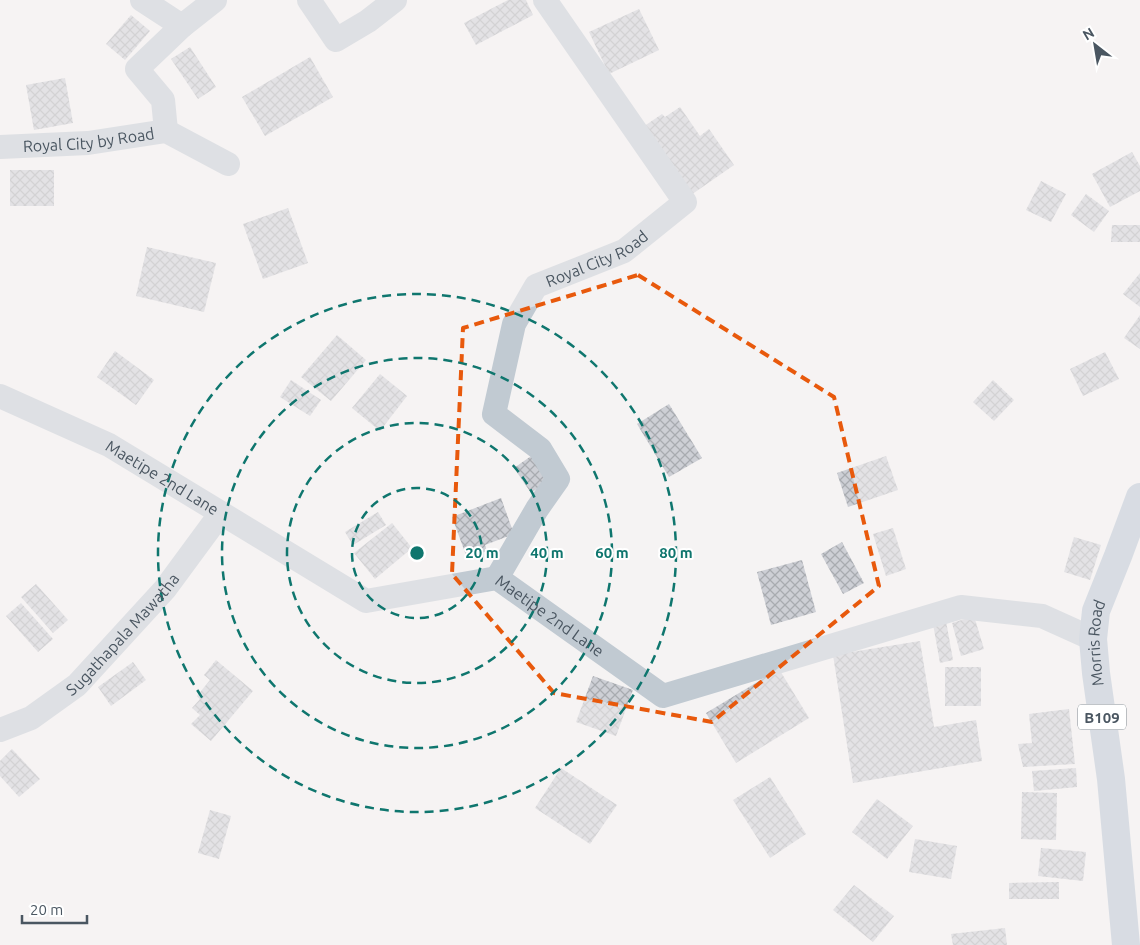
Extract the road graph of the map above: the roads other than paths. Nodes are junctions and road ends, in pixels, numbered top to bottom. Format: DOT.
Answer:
graph roads {
  1 [pos="142,0"];
  2 [pos="215,0"];
  3 [pos="309,0"];
  4 [pos="395,0"];
  5 [pos="545,0"];
  6 [pos="182,26"];
  7 [pos="166,131"];
  8 [pos="0,147"];
  9 [pos="228,164"];
  10 [pos="0,396"];
  11 [pos="1140,497"];
  12 [pos="221,513"];
  13 [pos="497,578"];
  14 [pos="1092,639"];
  15 [pos="0,730"];
  16 [pos="1126,945"];
  1 -- 6 [label="street"];
  2 -- 6 [label="street"];
  3 -- 4 [label="street"];
  5 -- 13 [label="street, Royal City Road"];
  6 -- 7 [label="street"];
  7 -- 8 [label="street, Royal City by Road"];
  7 -- 9 [label="street, Royal City by Road"];
  10 -- 12 [label="street, Maetipe 2nd Lane"];
  11 -- 14 [label="main road, Morris Road / B109"];
  12 -- 13 [label="street, Maetipe 2nd Lane"];
  12 -- 15 [label="street, Sugathapala Mawatha"];
  13 -- 14 [label="street, Maetipe 2nd Lane"];
  14 -- 16 [label="main road, Morris Road / B109"];
}
